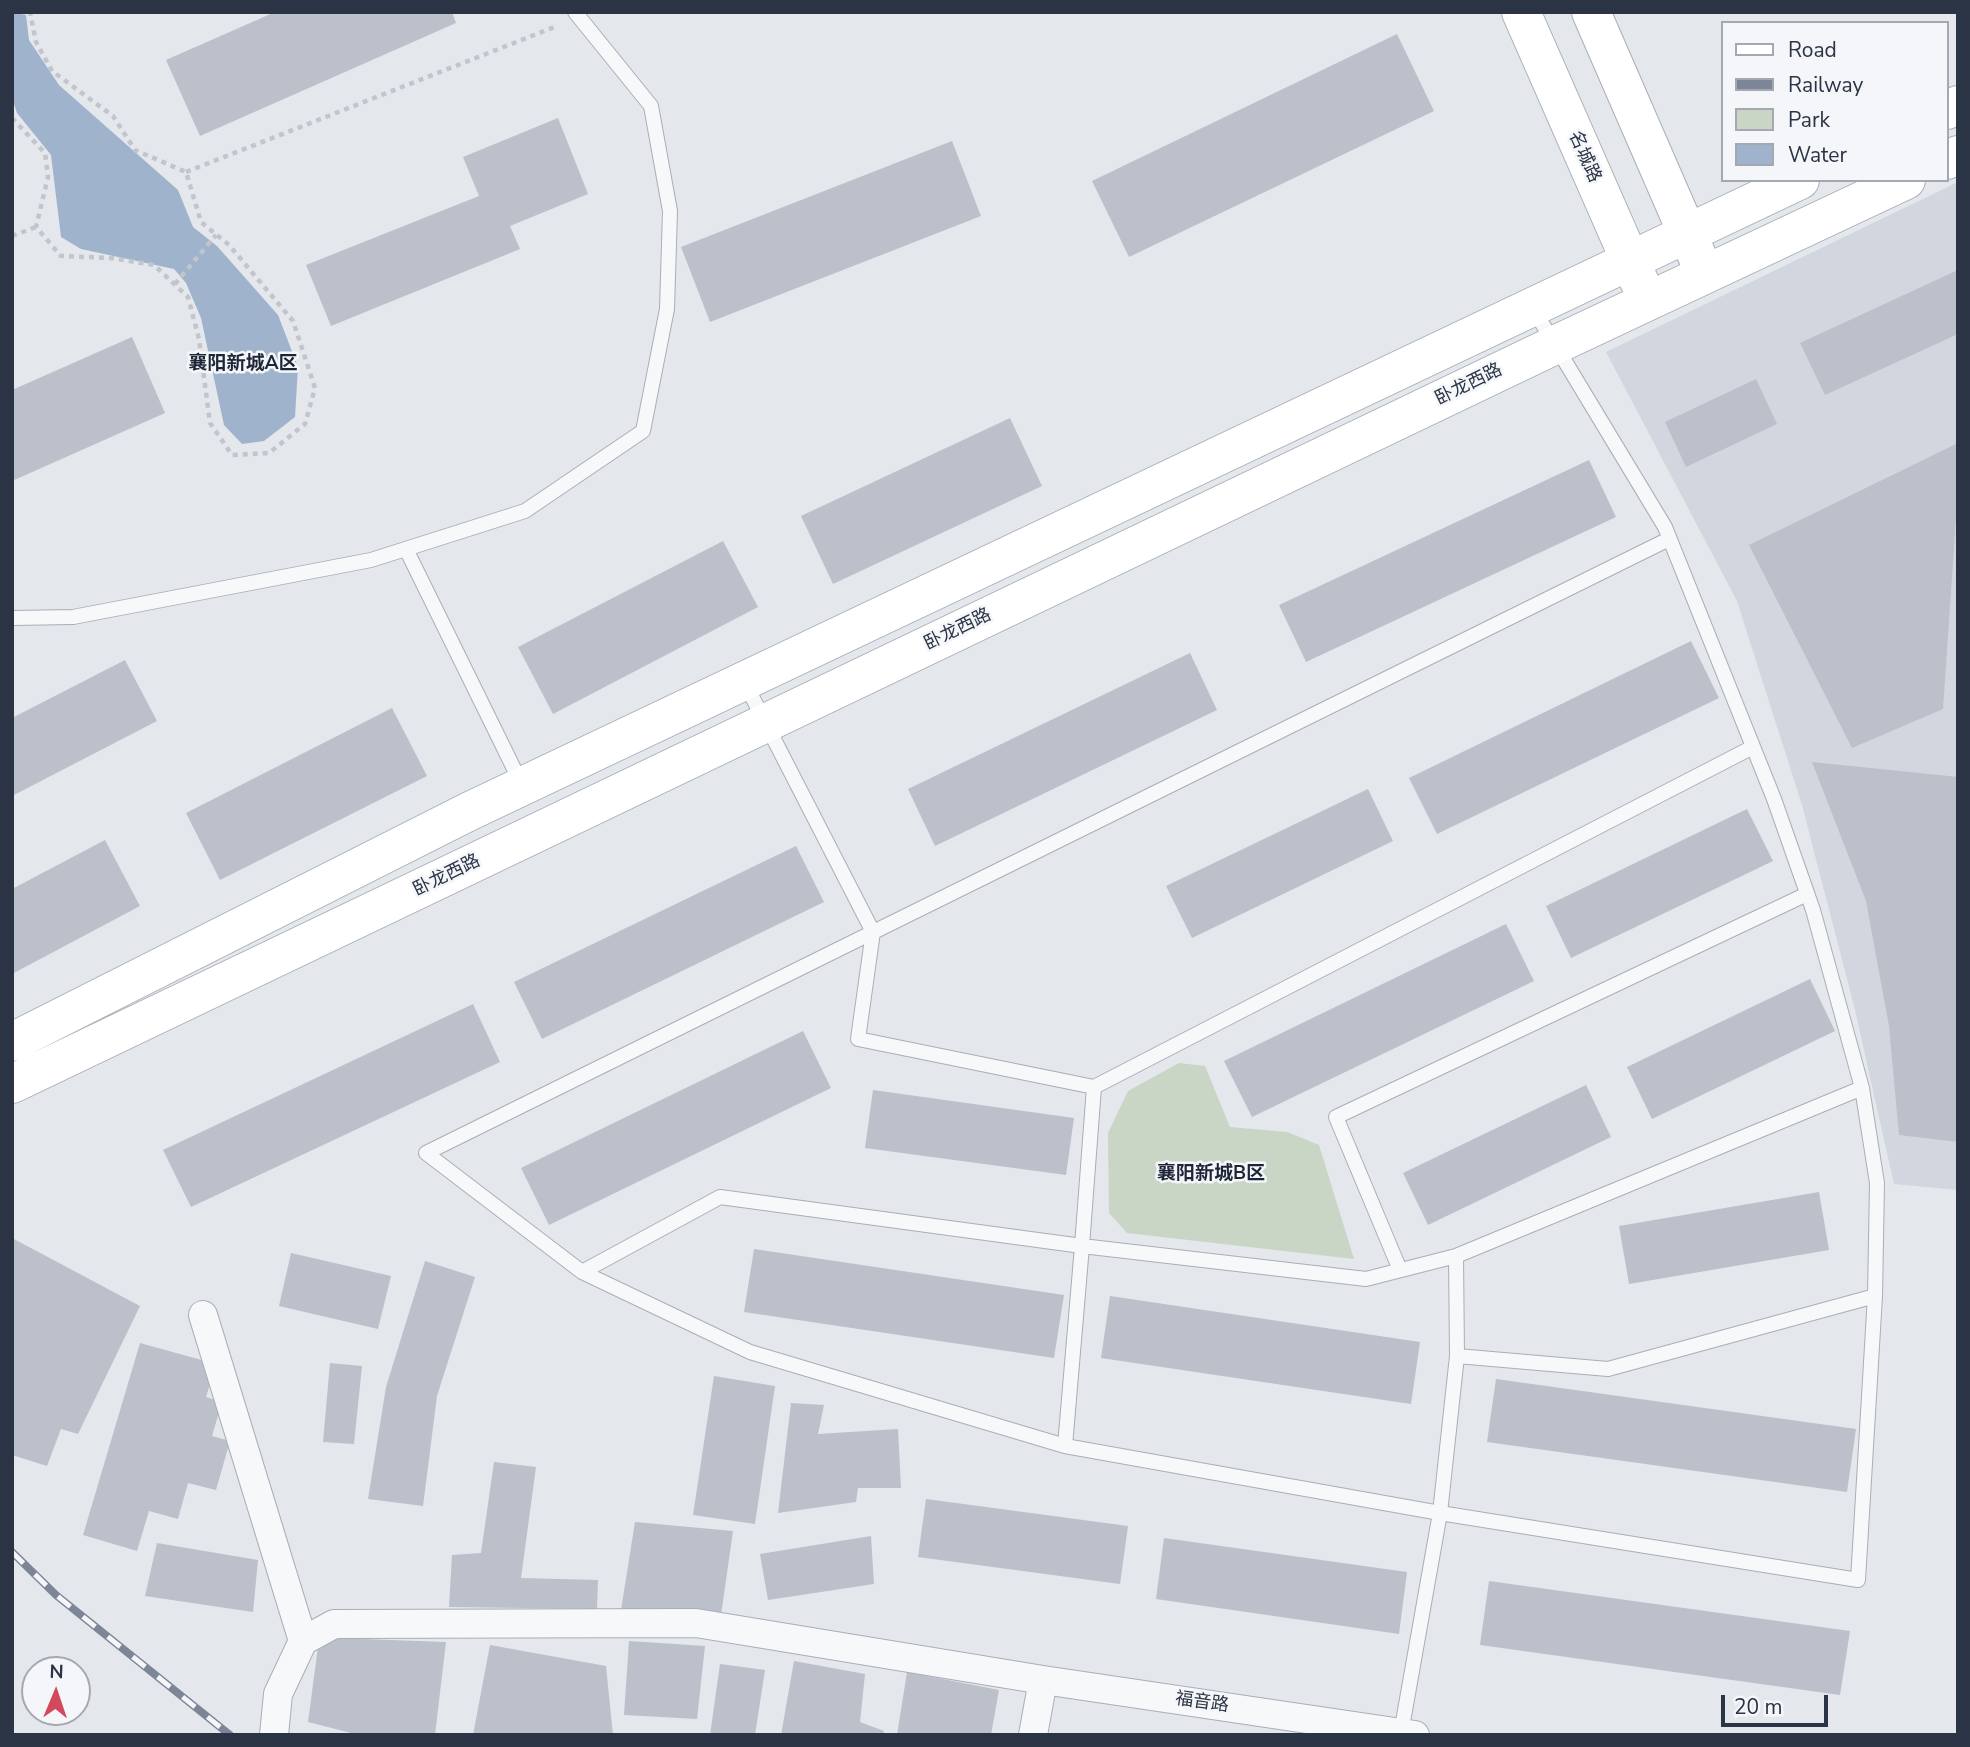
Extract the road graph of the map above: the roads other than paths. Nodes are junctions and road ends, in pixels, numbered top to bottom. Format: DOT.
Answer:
graph roads {
  1 [pos="1521,12"];
  2 [pos="1591,12"];
  3 [pos="577,15"];
  4 [pos="1796,182"];
  5 [pos="1902,182"];
  6 [pos="1688,234"];
  7 [pos="1629,260"];
  8 [pos="1705,276"];
  9 [pos="1648,301"];
  10 [pos="1531,306"];
  11 [pos="1555,345"];
  12 [pos="1669,539"];
  13 [pos="405,550"];
  14 [pos="12,618"];
  15 [pos="744,681"];
  16 [pos="765,722"];
  17 [pos="1753,747"];
  18 [pos="523,786"];
  19 [pos="1807,894"];
  20 [pos="873,932"];
  21 [pos="12,1042"];
  22 [pos="12,1084"];
  23 [pos="1094,1087"];
  24 [pos="1862,1088"];
  25 [pos="1082,1246"];
  26 [pos="1456,1256"];
  27 [pos="1399,1270"];
  28 [pos="582,1272"];
  29 [pos="1875,1296"];
  30 [pos="203,1315"];
  31 [pos="1457,1356"];
  32 [pos="1065,1446"];
  33 [pos="1440,1513"];
  34 [pos="303,1641"];
  35 [pos="1043,1679"];
  36 [pos="1408,1734"];
  37 [pos="274,1735"];
  38 [pos="1033,1735"];
  1 -- 7 [label="main road, 名城路"];
  2 -- 6 [label="main road"];
  3 -- 13 [label="lane"];
  4 -- 6 [label="main road"];
  5 -- 8 [label="main road, 卧龙西路"];
  6 -- 7 [label="main road"];
  6 -- 8 [label="main road"];
  7 -- 9 [label="main road, 名城路"];
  7 -- 10 [label="main road"];
  8 -- 9 [label="main road, 卧龙西路"];
  9 -- 11 [label="main road, 卧龙西路"];
  10 -- 11 [label="lane"];
  10 -- 15 [label="main road"];
  11 -- 12 [label="lane"];
  11 -- 16 [label="main road, 卧龙西路"];
  12 -- 17 [label="lane"];
  12 -- 20 [label="lane"];
  13 -- 14 [label="lane"];
  13 -- 18 [label="lane"];
  15 -- 16 [label="lane"];
  15 -- 18 [label="main road"];
  16 -- 20 [label="lane"];
  16 -- 22 [label="main road, 卧龙西路"];
  17 -- 19 [label="lane"];
  17 -- 23 [label="lane"];
  18 -- 21 [label="main road"];
  19 -- 24 [label="lane"];
  19 -- 27 [label="lane"];
  20 -- 23 [label="lane"];
  20 -- 28 [label="lane"];
  23 -- 25 [label="lane"];
  24 -- 26 [label="lane"];
  24 -- 29 [label="lane"];
  25 -- 27 [label="lane"];
  25 -- 28 [label="lane"];
  25 -- 32 [label="lane"];
  26 -- 27 [label="lane"];
  26 -- 31 [label="lane"];
  28 -- 32 [label="lane"];
  29 -- 31 [label="lane"];
  29 -- 33 [label="lane"];
  30 -- 34 [label="street"];
  31 -- 33 [label="lane"];
  32 -- 33 [label="lane"];
  33 -- 36 [label="lane"];
  34 -- 35 [label="street, 福音路"];
  34 -- 37 [label="street"];
  35 -- 36 [label="street, 福音路"];
  35 -- 38 [label="street"];
}
